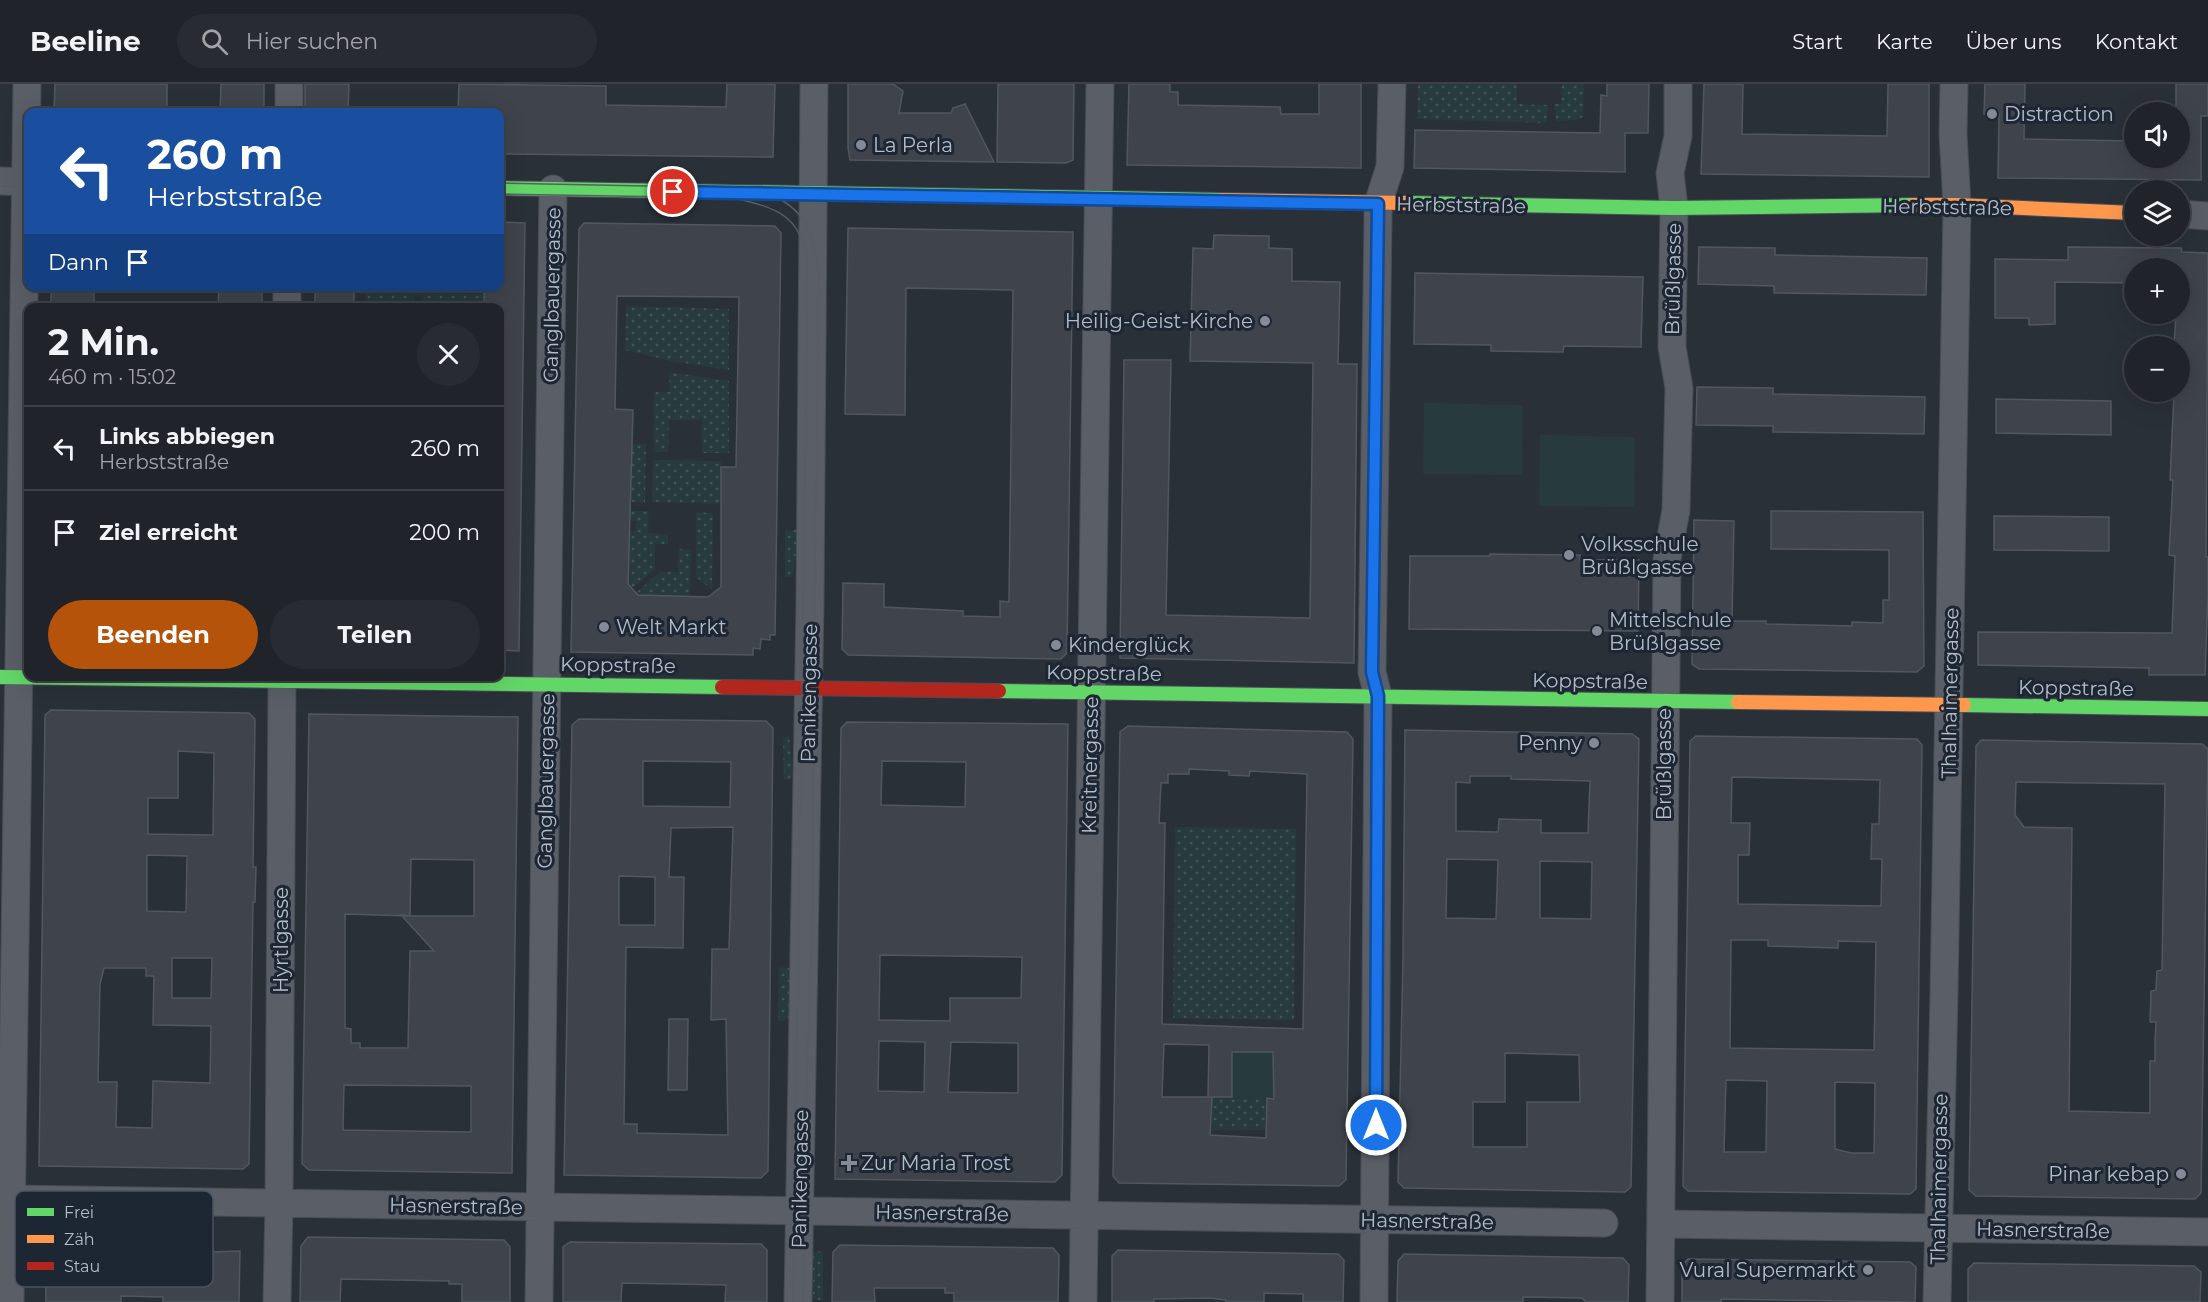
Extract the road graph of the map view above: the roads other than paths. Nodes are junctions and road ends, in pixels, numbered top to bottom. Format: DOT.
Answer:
graph roads {
  1 [pos="27,84"];
  2 [pos="289,84"];
  3 [pos="814,84"];
  4 [pos="1100,84"];
  5 [pos="1392,84"];
  6 [pos="1678,84"];
  7 [pos="1954,84"];
  8 [pos="25,108"];
  9 [pos="289,108"];
  10 [pos="24,116"];
  11 [pos="18,181"];
  12 [pos="504,188"];
  13 [pos="554,189"];
  14 [pos="812,195"];
  15 [pos="1097,200"];
  16 [pos="1378,204"];
  17 [pos="1957,205"];
  18 [pos="1674,208"];
  19 [pos="2124,213"];
  20 [pos="2190,215"];
  21 [pos="2208,216"];
  22 [pos="9,677"];
  23 [pos="24,677"];
  24 [pos="282,681"];
  25 [pos="414,681"];
  26 [pos="547,683"];
  27 [pos="808,687"];
  28 [pos="1091,693"];
  29 [pos="1378,696"];
  30 [pos="1665,701"];
  31 [pos="1950,706"];
  32 [pos="2208,709"];
  33 [pos="11,1199"];
  34 [pos="15,1199"];
  35 [pos="213,1202"];
  36 [pos="279,1203"];
  37 [pos="540,1207"];
  38 [pos="799,1211"];
  39 [pos="1084,1215"];
  40 [pos="1376,1220"];
  41 [pos="1604,1223"];
  42 [pos="1662,1224"];
  43 [pos="1938,1228"];
  44 [pos="2208,1232"];
  45 [pos="10,1302"];
  46 [pos="277,1302"];
  47 [pos="539,1302"];
  48 [pos="798,1302"];
  49 [pos="1083,1302"];
  50 [pos="1374,1302"];
  51 [pos="1660,1302"];
  52 [pos="1937,1302"];
  1 -- 8 [label="street"];
  2 -- 9 [label="street"];
  3 -- 14 [label="street, Panikengasse"];
  4 -- 15 [label="street, Kreitnergasse"];
  5 -- 16 [label="street"];
  6 -- 18 [label="street, Brüßlgasse"];
  7 -- 17 [label="street, Thalhaimergasse"];
  10 -- 11 [label="street"];
  11 -- 22 [label="street"];
  12 -- 13 [label="main road, Herbststraße"];
  13 -- 14 [label="main road, Herbststraße"];
  13 -- 26 [label="street, Ganglbauergasse"];
  14 -- 15 [label="main road, Herbststraße"];
  14 -- 27 [label="street, Panikengasse"];
  15 -- 16 [label="main road, Herbststraße"];
  15 -- 28 [label="street, Kreitnergasse"];
  16 -- 18 [label="main road, Herbststraße"];
  16 -- 29 [label="street"];
  17 -- 18 [label="main road, Herbststraße"];
  17 -- 19 [label="main road, Herbststraße"];
  17 -- 31 [label="street, Thalhaimergasse"];
  18 -- 30 [label="street, Brüßlgasse"];
  20 -- 21 [label="street"];
  22 -- 23 [label="main road, Koppstraße"];
  22 -- 33 [label="street"];
  24 -- 36 [label="street, Hyrtlgasse"];
  25 -- 26 [label="main road, Koppstraße"];
  26 -- 27 [label="main road, Koppstraße"];
  26 -- 37 [label="street, Ganglbauergasse"];
  27 -- 28 [label="main road, Koppstraße"];
  27 -- 38 [label="street, Panikengasse"];
  28 -- 29 [label="main road, Koppstraße"];
  28 -- 39 [label="street, Kreitnergasse"];
  29 -- 30 [label="main road, Koppstraße"];
  29 -- 40 [label="street"];
  30 -- 31 [label="main road, Koppstraße"];
  30 -- 42 [label="street, Brüßlgasse"];
  31 -- 32 [label="main road, Koppstraße"];
  31 -- 43 [label="street, Thalhaimergasse"];
  33 -- 34 [label="street, Hasnerstraße"];
  33 -- 45 [label="street"];
  35 -- 36 [label="street, Hasnerstraße"];
  36 -- 37 [label="street, Hasnerstraße"];
  36 -- 46 [label="street, Hyrtlgasse"];
  37 -- 38 [label="street, Hasnerstraße"];
  37 -- 47 [label="street, Ganglbauergasse"];
  38 -- 39 [label="street, Hasnerstraße"];
  38 -- 48 [label="street, Panikengasse"];
  39 -- 40 [label="street, Hasnerstraße"];
  39 -- 49 [label="street, Kreitnergasse"];
  40 -- 41 [label="street, Hasnerstraße"];
  40 -- 50 [label="street"];
  42 -- 43 [label="street, Hasnerstraße"];
  42 -- 51 [label="street, Brüßlgasse"];
  43 -- 44 [label="street, Hasnerstraße"];
  43 -- 52 [label="street, Thalhaimergasse"];
}
